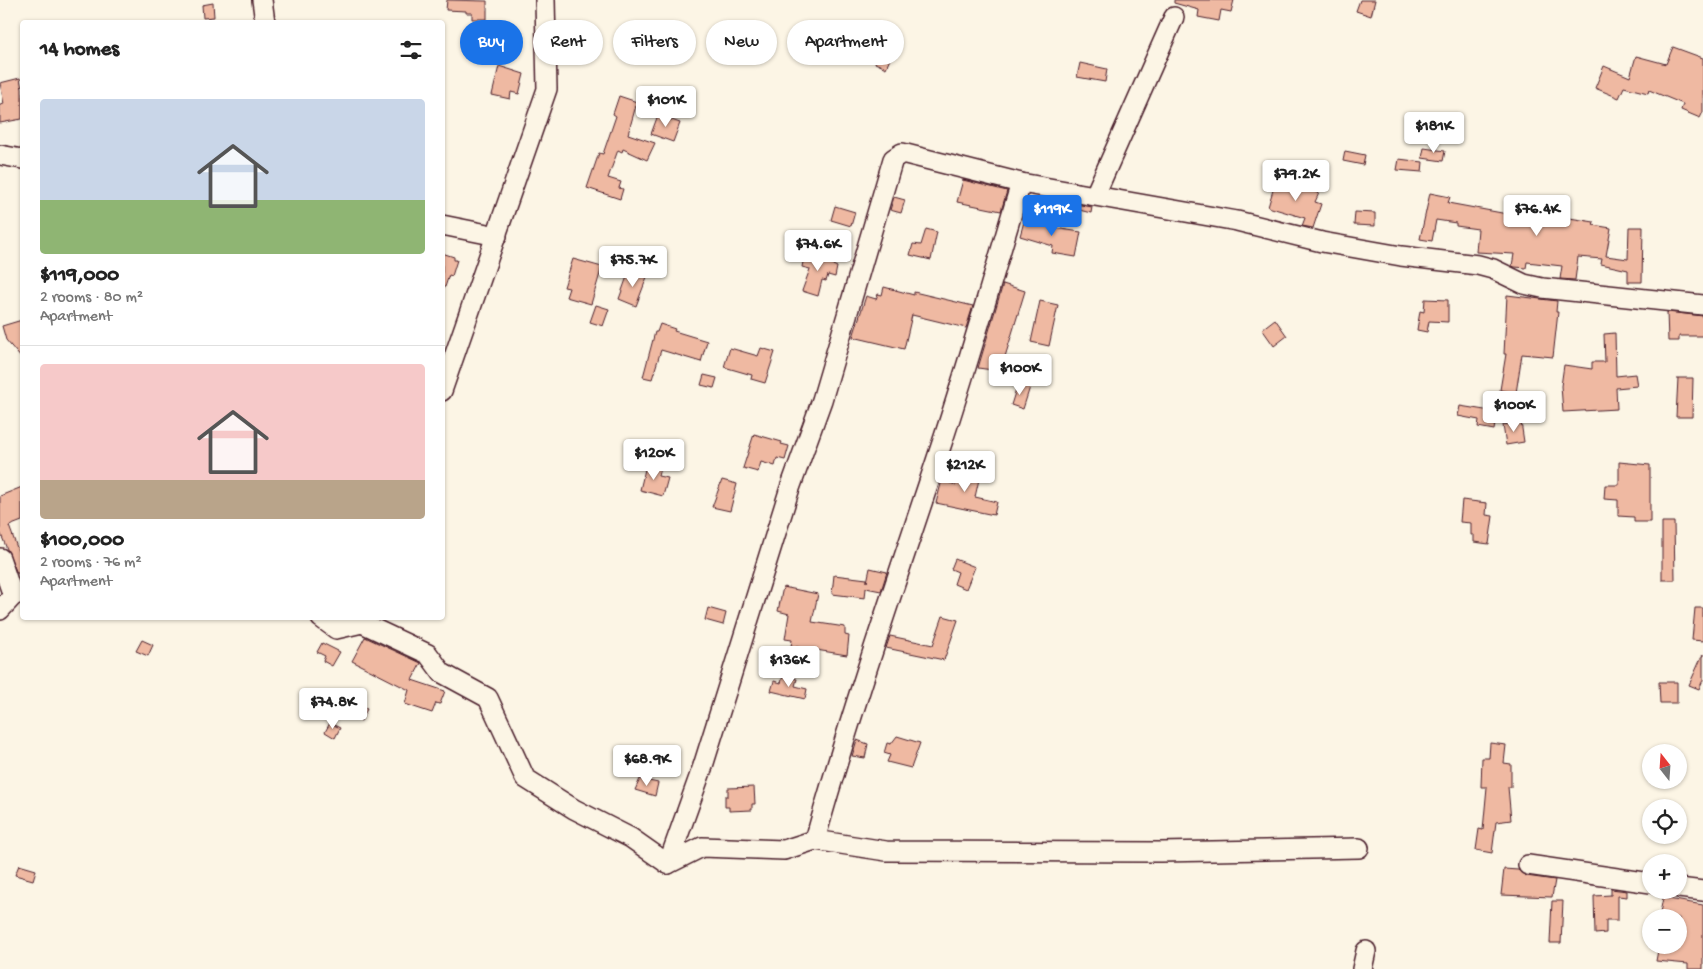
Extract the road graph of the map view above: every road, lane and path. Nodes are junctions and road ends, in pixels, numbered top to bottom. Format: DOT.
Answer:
graph roads {
  1 [pos="262,0"];
  2 [pos="545,0"];
  3 [pos="1174,17"];
  4 [pos="265,20"];
  5 [pos="0,154"];
  6 [pos="20,159"];
  7 [pos="1021,183"];
  8 [pos="1095,195"];
  9 [pos="445,226"];
  10 [pos="497,236"];
  11 [pos="1703,305"];
  12 [pos="445,383"];
  13 [pos="0,558"];
  14 [pos="12,599"];
  15 [pos="324,620"];
  16 [pos="364,620"];
  17 [pos="815,840"];
  18 [pos="1359,848"];
  19 [pos="668,864"];
  20 [pos="1528,865"];
  21 [pos="1642,882"];
  22 [pos="1687,889"];
  23 [pos="1703,891"];
  1 -- 4 [label="street"];
  2 -- 10 [label="street"];
  3 -- 8 [label="street"];
  5 -- 6 [label="street"];
  7 -- 8 [label="street"];
  7 -- 17 [label="street"];
  7 -- 19 [label="street"];
  8 -- 11 [label="street"];
  9 -- 10 [label="street"];
  10 -- 12 [label="street"];
  13 -- 14 [label="street"];
  15 -- 16 [label="street"];
  16 -- 19 [label="street"];
  17 -- 18 [label="street"];
  17 -- 19 [label="street"];
  20 -- 21 [label="street"];
  22 -- 23 [label="street"];
}
